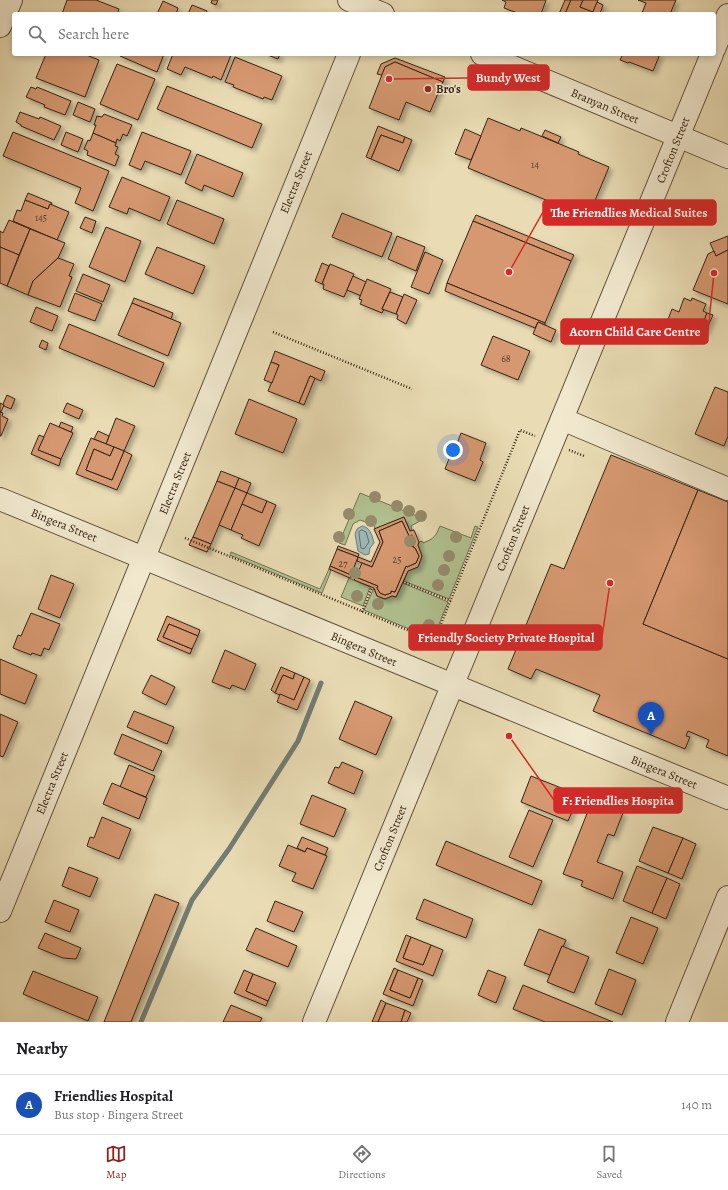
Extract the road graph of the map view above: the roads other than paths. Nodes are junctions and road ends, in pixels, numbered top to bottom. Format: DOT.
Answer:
graph roads {
  1 [pos="11,0"];
  2 [pos="728,15"];
  3 [pos="0,26"];
  4 [pos="716,44"];
  5 [pos="348,56"];
  6 [pos="487,56"];
  7 [pos="711,56"];
  8 [pos="678,136"];
  9 [pos="728,157"];
  10 [pos="562,419"];
  11 [pos="728,489"];
  12 [pos="0,499"];
  13 [pos="144,557"];
  14 [pos="452,686"];
  15 [pos="728,798"];
  16 [pos="728,897"];
  17 [pos="0,911"];
  18 [pos="314,1022"];
  19 [pos="677,1022"];
  1 -- 3 [label="street"];
  2 -- 4 [label="street"];
  5 -- 13 [label="street, Electra Street"];
  6 -- 8 [label="street, Branyan Street"];
  7 -- 8 [label="street, Crofton Street"];
  8 -- 9 [label="street, Branyan Street"];
  8 -- 10 [label="street, Crofton Street"];
  10 -- 11 [label="street"];
  10 -- 14 [label="street, Crofton Street"];
  12 -- 13 [label="street, Bingera Street"];
  13 -- 14 [label="street, Bingera Street"];
  13 -- 17 [label="street, Electra Street"];
  14 -- 15 [label="street, Bingera Street"];
  14 -- 18 [label="street, Crofton Street"];
  16 -- 19 [label="street"];
}
